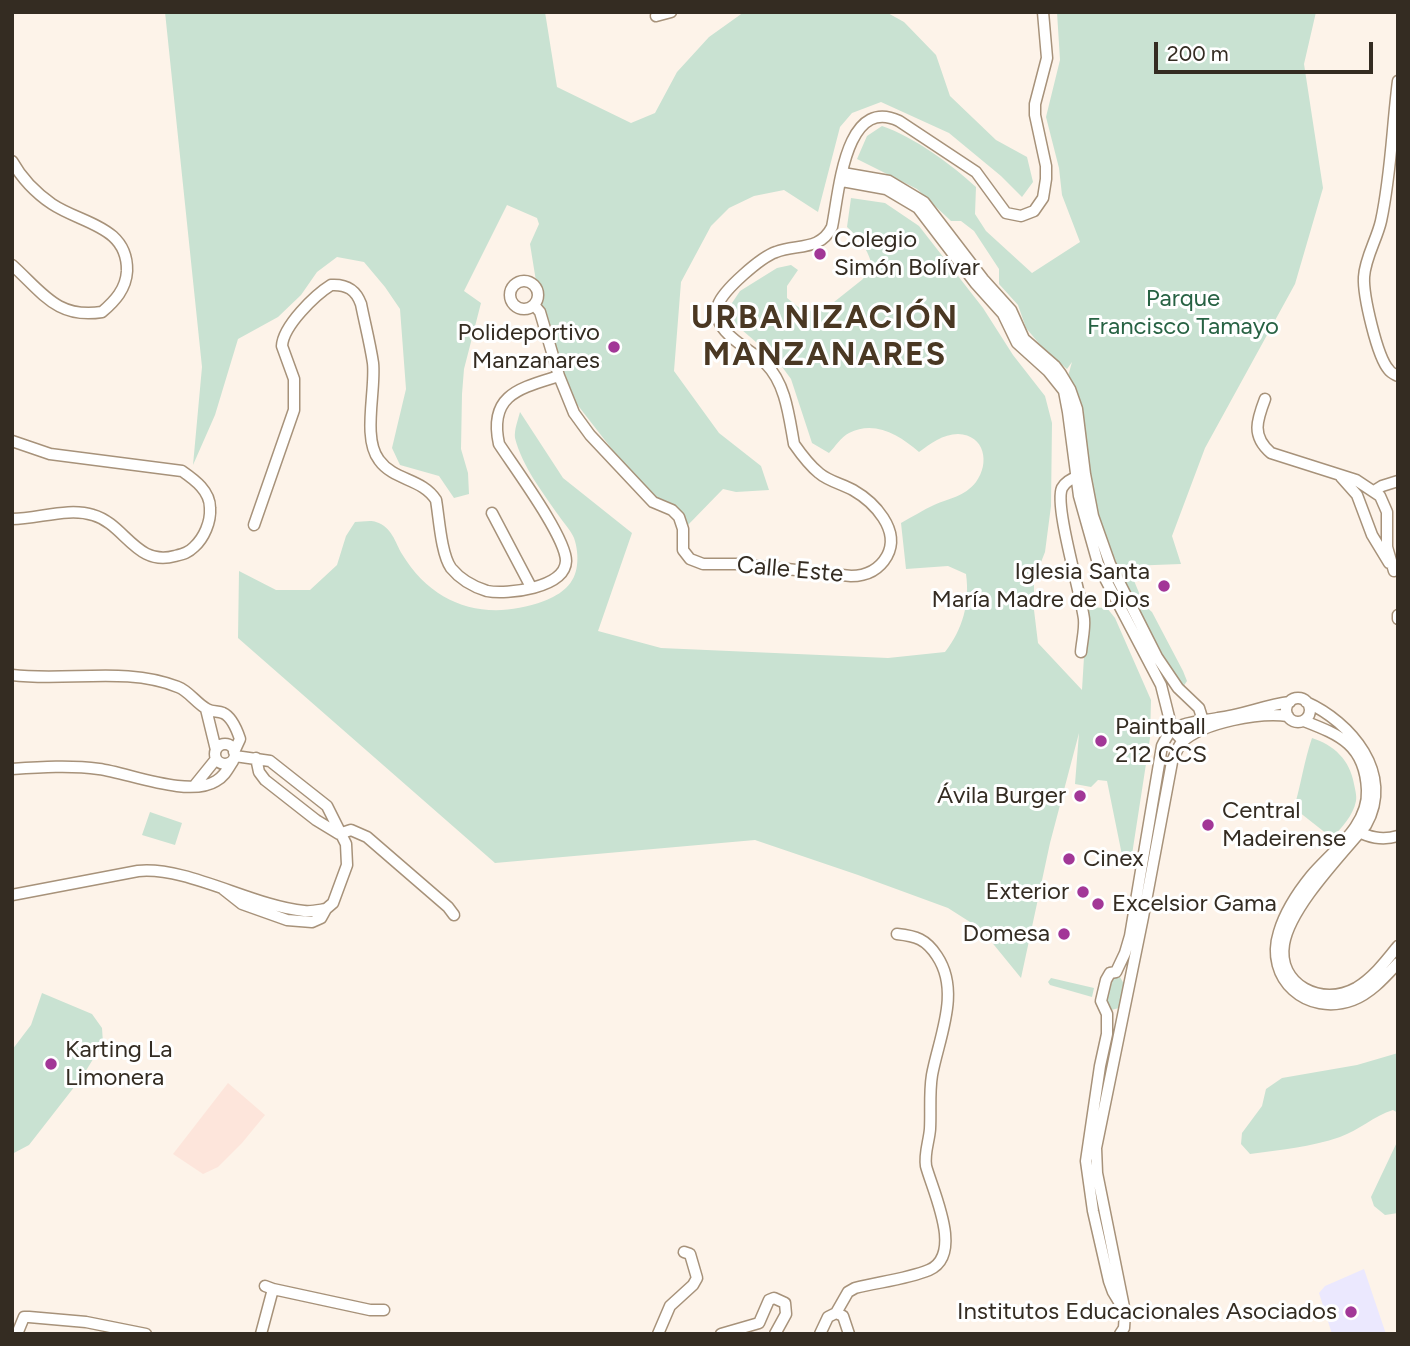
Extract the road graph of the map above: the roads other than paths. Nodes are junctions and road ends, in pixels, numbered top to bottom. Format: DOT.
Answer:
graph roads {
  1 [pos="671,12"];
  2 [pos="1044,12"];
  3 [pos="656,16"];
  4 [pos="1398,81"];
  5 [pos="12,161"];
  6 [pos="842,177"];
  7 [pos="12,265"];
  8 [pos="534,305"];
  9 [pos="559,376"];
  10 [pos="1398,376"];
  11 [pos="1265,399"];
  12 [pos="12,441"];
  13 [pos="1336,473"];
  14 [pos="1080,476"];
  15 [pos="1398,481"];
  16 [pos="1374,491"];
  17 [pos="1357,495"];
  18 [pos="492,513"];
  19 [pos="1387,515"];
  20 [pos="12,519"];
  21 [pos="1367,521"];
  22 [pos="254,525"];
  23 [pos="1392,531"];
  24 [pos="1396,573"];
  25 [pos="531,587"];
  26 [pos="1082,652"];
  27 [pos="12,675"];
  28 [pos="1290,702"];
  29 [pos="1306,702"];
  30 [pos="206,709"];
  31 [pos="1288,716"];
  32 [pos="1304,721"];
  33 [pos="1204,724"];
  34 [pos="1172,729"];
  35 [pos="1183,741"];
  36 [pos="216,755"];
  37 [pos="234,756"];
  38 [pos="256,758"];
  39 [pos="12,769"];
  40 [pos="195,785"];
  41 [pos="1357,831"];
  42 [pos="339,834"];
  43 [pos="1398,836"];
  44 [pos="12,895"];
  45 [pos="454,915"];
  46 [pos="897,934"];
  47 [pos="1398,946"];
  48 [pos="1398,962"];
  49 [pos="1116,972"];
  50 [pos="1131,975"];
  51 [pos="1105,1009"];
  52 [pos="1123,1012"];
  53 [pos="684,1252"];
  54 [pos="384,1310"];
  55 [pos="1125,1311"];
  56 [pos="836,1313"];
  57 [pos="17,1334"];
  58 [pos="146,1334"];
  59 [pos="261,1334"];
  60 [pos="658,1334"];
  61 [pos="721,1334"];
  62 [pos="775,1334"];
  63 [pos="820,1334"];
  64 [pos="849,1334"];
  65 [pos="1120,1334"];
  1 -- 3 [label="street"];
  2 -- 6 [label="street"];
  4 -- 10 [label="street"];
  5 -- 7 [label="street"];
  6 -- 9 [label="street, Calle Este"];
  6 -- 14 [label="street"];
  8 -- 9 [label="street, Calle Este"];
  9 -- 25 [label="street"];
  11 -- 13 [label="street"];
  12 -- 20 [label="street"];
  13 -- 16 [label="street"];
  13 -- 17 [label="street"];
  14 -- 26 [label="street"];
  14 -- 33 [label="street"];
  14 -- 34 [label="street"];
  15 -- 16 [label="street"];
  16 -- 17 [label="street"];
  16 -- 19 [label="street"];
  17 -- 21 [label="street"];
  18 -- 25 [label="street"];
  19 -- 21 [label="street"];
  19 -- 23 [label="street"];
  21 -- 24 [label="street"];
  22 -- 25 [label="street"];
  23 -- 24 [label="street"];
  27 -- 30 [label="street"];
  28 -- 29 [label="street"];
  28 -- 31 [label="street"];
  28 -- 33 [label="street"];
  29 -- 32 [label="street"];
  29 -- 41 [label="street"];
  30 -- 36 [label="street"];
  30 -- 37 [label="street"];
  31 -- 32 [label="street"];
  31 -- 33 [label="street"];
  32 -- 41 [label="street"];
  33 -- 34 [label="street"];
  33 -- 35 [label="street"];
  34 -- 35 [label="street"];
  34 -- 49 [label="street"];
  35 -- 50 [label="street"];
  36 -- 37 [label="street"];
  36 -- 37 [label="street"];
  36 -- 40 [label="street"];
  37 -- 38 [label="street"];
  37 -- 40 [label="street"];
  38 -- 42 [label="street"];
  38 -- 42 [label="street"];
  39 -- 40 [label="street"];
  41 -- 43 [label="street"];
  41 -- 47 [label="street"];
  41 -- 48 [label="street"];
  42 -- 44 [label="street"];
  42 -- 45 [label="street"];
  46 -- 56 [label="street"];
  49 -- 50 [label="street"];
  49 -- 51 [label="street"];
  50 -- 52 [label="street"];
  51 -- 52 [label="street"];
  51 -- 55 [label="street"];
  52 -- 55 [label="street"];
  53 -- 60 [label="street"];
  54 -- 59 [label="street"];
  55 -- 65 [label="street"];
  56 -- 63 [label="street"];
  56 -- 64 [label="street"];
  57 -- 58 [label="street"];
  61 -- 62 [label="street"];
}
